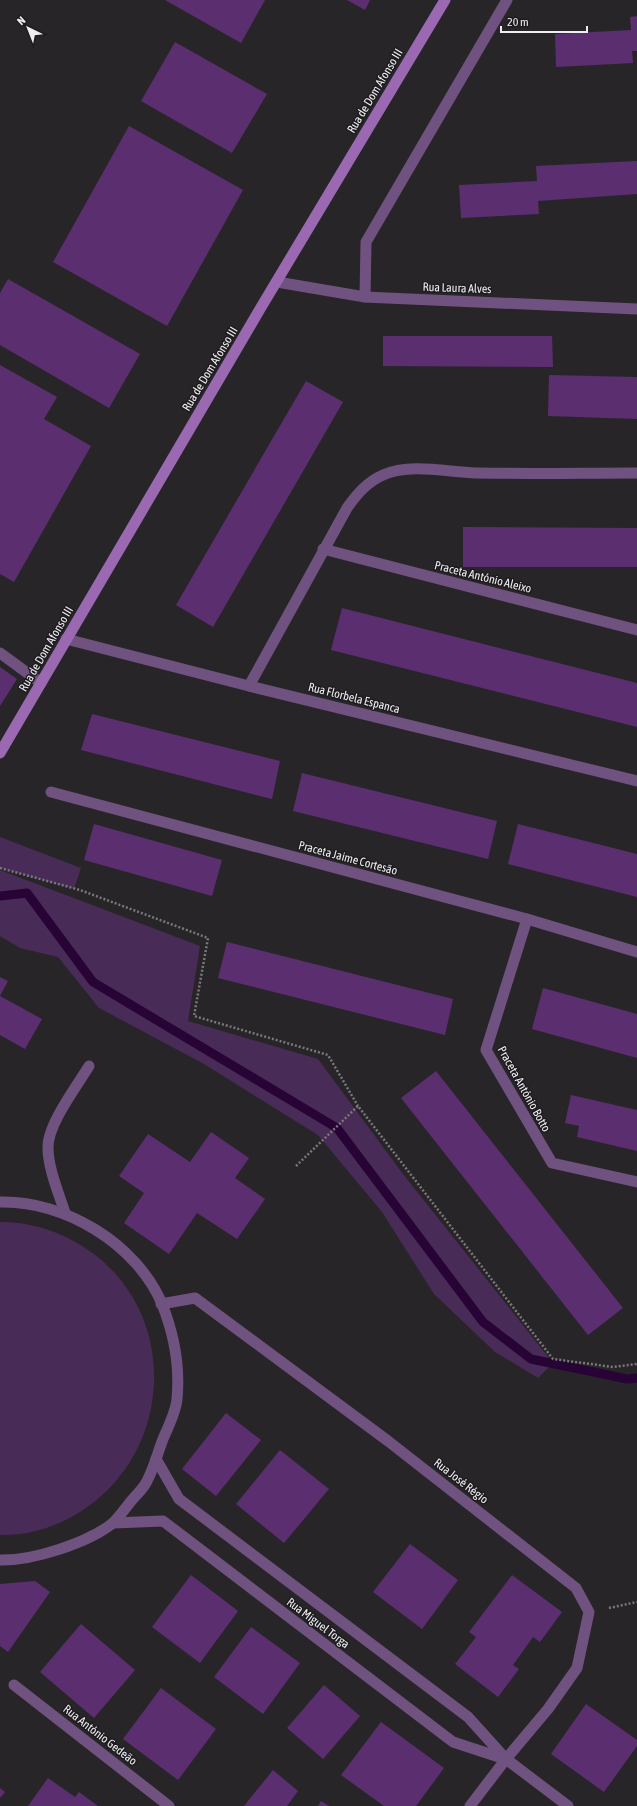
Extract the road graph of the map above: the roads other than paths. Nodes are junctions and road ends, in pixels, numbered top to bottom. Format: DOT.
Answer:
graph roads {
  1 [pos="444,0"];
  2 [pos="507,0"];
  3 [pos="277,282"];
  4 [pos="365,297"];
  5 [pos="637,309"];
  6 [pos="637,473"];
  7 [pos="323,550"];
  8 [pos="637,630"];
  9 [pos="66,639"];
  10 [pos="0,653"];
  11 [pos="41,683"];
  12 [pos="249,686"];
  13 [pos="0,753"];
  14 [pos="637,781"];
  15 [pos="51,792"];
  16 [pos="527,919"];
  17 [pos="637,952"];
  18 [pos="89,1066"];
  19 [pos="637,1182"];
  20 [pos="0,1202"];
  21 [pos="65,1213"];
  22 [pos="161,1304"];
  23 [pos="156,1459"];
  24 [pos="112,1523"];
  25 [pos="0,1560"];
  26 [pos="14,1685"];
  27 [pos="506,1759"];
  28 [pos="169,1806"];
  29 [pos="470,1806"];
  30 [pos="568,1806"];
  1 -- 3 [label="main road, Rua de Dom Afonso III"];
  2 -- 4 [label="street"];
  3 -- 4 [label="street, Rua Laura Alves"];
  3 -- 9 [label="main road, Rua de Dom Afonso III"];
  4 -- 5 [label="street, Rua Laura Alves"];
  6 -- 7 [label="street"];
  7 -- 8 [label="street, Praceta António Aleixo"];
  7 -- 12 [label="street"];
  9 -- 11 [label="main road, Rua de Dom Afonso III"];
  9 -- 12 [label="street, Rua Florbela Espanca"];
  10 -- 11 [label="street"];
  11 -- 13 [label="main road, Rua de Dom Afonso III"];
  12 -- 14 [label="street, Rua Florbela Espanca"];
  15 -- 16 [label="street, Praceta Jaime Cortesão"];
  16 -- 17 [label="street, Praceta Jaime Cortesão"];
  16 -- 19 [label="street, Praceta António Botto"];
  18 -- 21 [label="street"];
  20 -- 21 [label="street"];
  21 -- 22 [label="street"];
  22 -- 23 [label="street"];
  22 -- 27 [label="street, Rua José Régio"];
  23 -- 24 [label="street"];
  23 -- 27 [label="street, Rua Miguel Torga"];
  24 -- 25 [label="street"];
  24 -- 27 [label="street, Rua Miguel Torga"];
  26 -- 28 [label="street, Rua António Gedeão"];
  27 -- 29 [label="street"];
  27 -- 30 [label="street, Rua Miguel Torga"];
}
